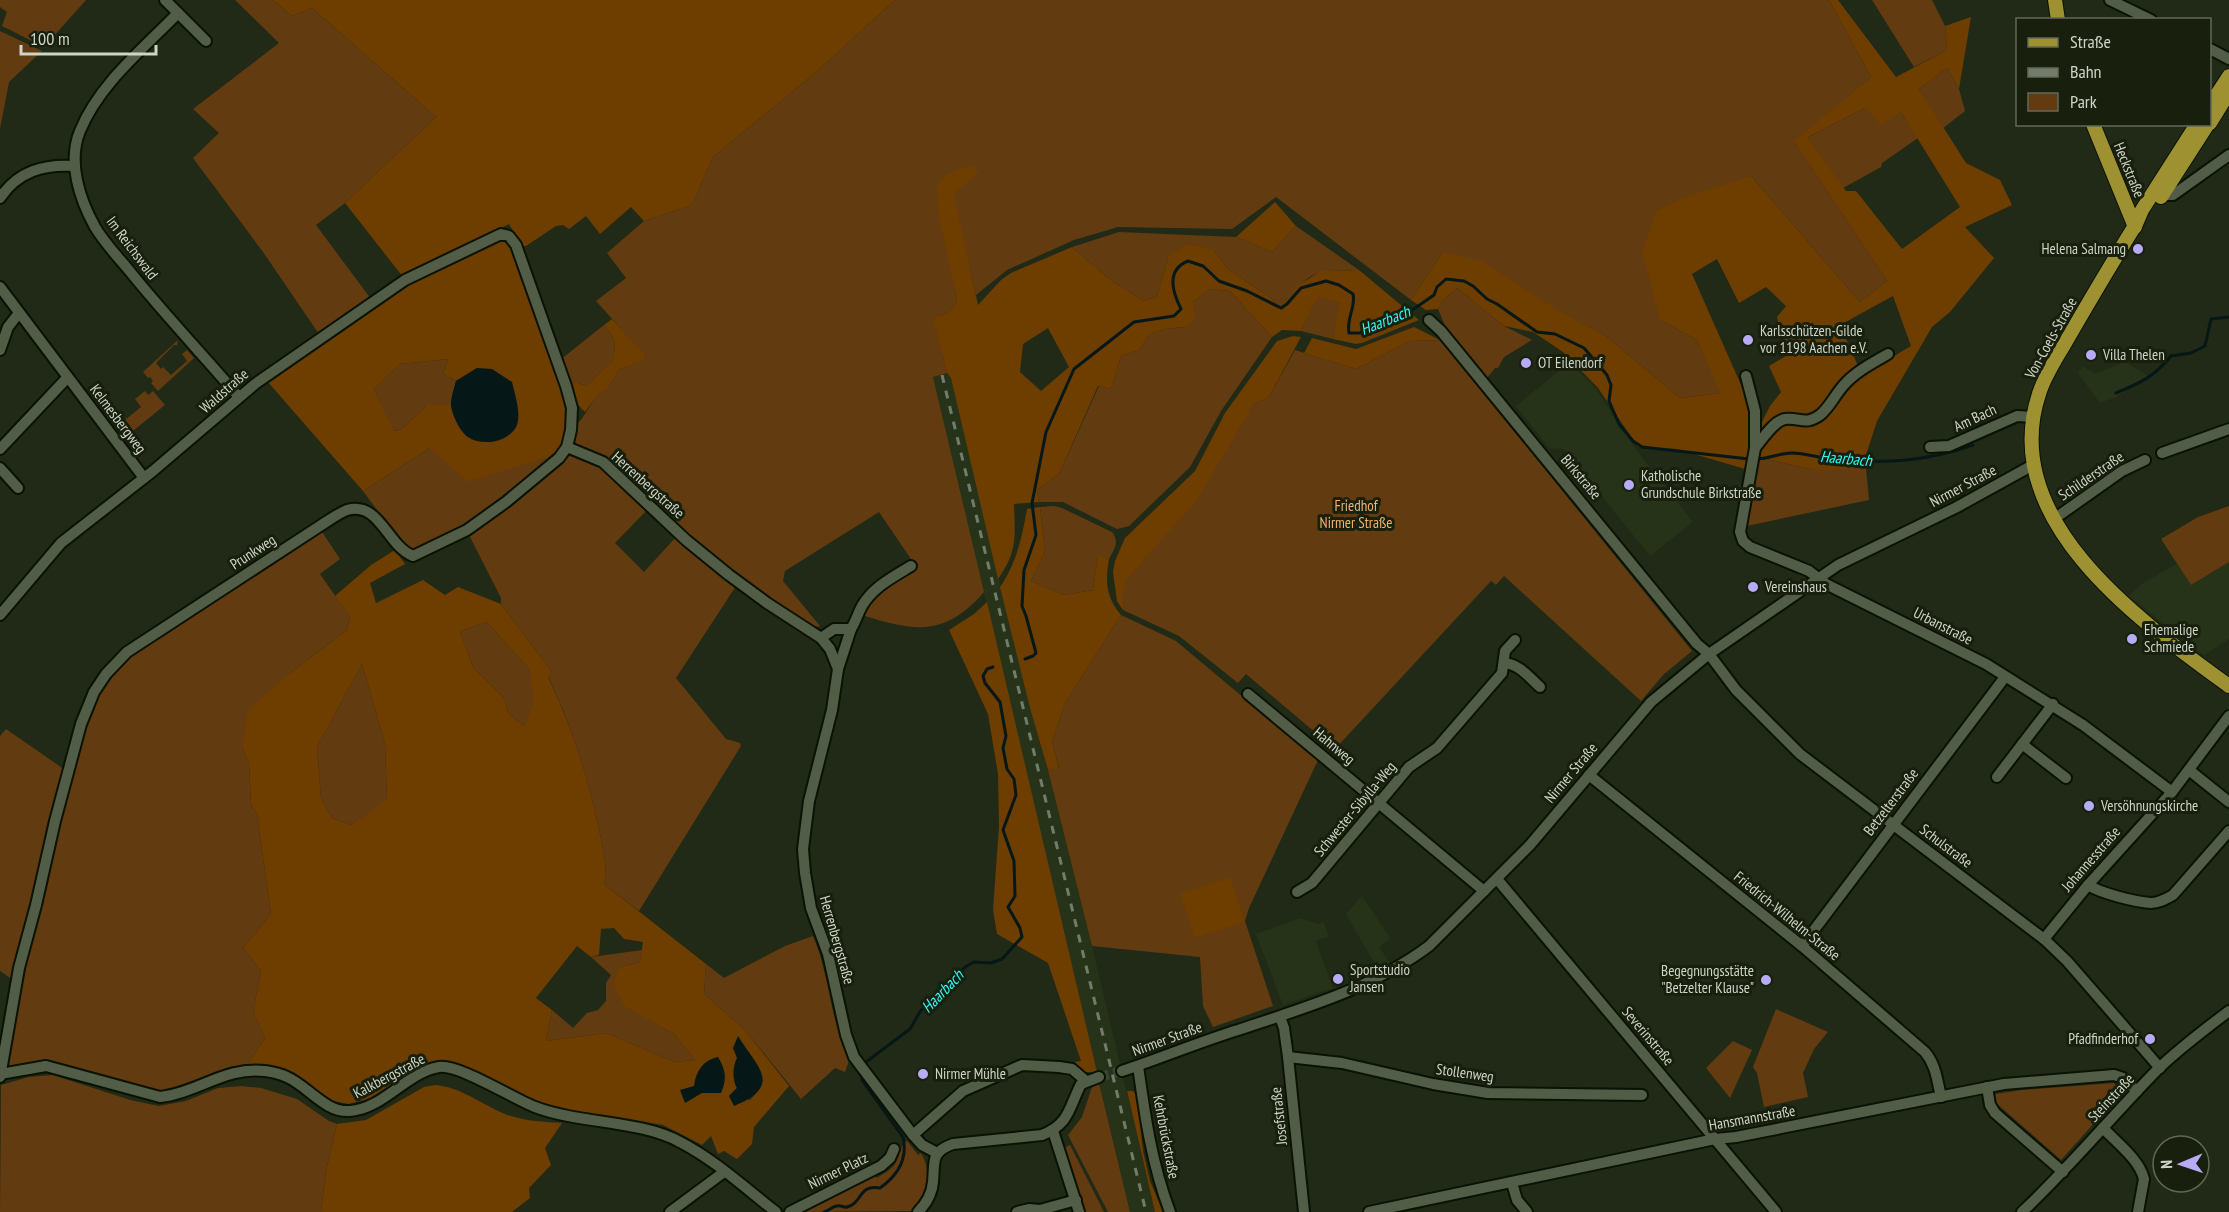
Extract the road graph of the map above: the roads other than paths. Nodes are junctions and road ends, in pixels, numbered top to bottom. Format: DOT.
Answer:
graph roads {
  1 [pos="165,0"];
  2 [pos="2055,0"];
  3 [pos="2110,0"];
  4 [pos="178,13"];
  5 [pos="2058,18"];
  6 [pos="2147,18"];
  7 [pos="206,41"];
  8 [pos="2211,50"];
  9 [pos="2229,59"];
  10 [pos="2229,76"];
  11 [pos="2229,92"];
  12 [pos="2211,103"];
  13 [pos="2211,121"];
  14 [pos="2094,126"];
  15 [pos="2196,126"];
  16 [pos="2207,126"];
  17 [pos="2229,155"];
  18 [pos="75,166"];
  19 [pos="2155,195"];
  20 [pos="2122,197"];
  21 [pos="0,198"];
  22 [pos="2135,226"];
  23 [pos="0,287"];
  24 [pos="19,313"];
  25 [pos="1429,320"];
  26 [pos="0,350"];
  27 [pos="1888,354"];
  28 [pos="1746,376"];
  29 [pos="67,378"];
  30 [pos="239,397"];
  31 [pos="2033,417"];
  32 [pos="2229,429"];
  33 [pos="567,447"];
  34 [pos="1930,447"];
  35 [pos="0,448"];
  36 [pos="2162,453"];
  37 [pos="1754,456"];
  38 [pos="2145,460"];
  39 [pos="2032,465"];
  40 [pos="0,468"];
  41 [pos="144,478"];
  42 [pos="18,488"];
  43 [pos="2054,519"];
  44 [pos="911,566"];
  45 [pos="1817,579"];
  46 [pos="0,615"];
  47 [pos="851,629"];
  48 [pos="821,638"];
  49 [pos="1515,640"];
  50 [pos="1709,654"];
  51 [pos="1504,663"];
  52 [pos="838,669"];
  53 [pos="2005,677"];
  54 [pos="2229,686"];
  55 [pos="1540,687"];
  56 [pos="1248,694"];
  57 [pos="2053,704"];
  58 [pos="2229,716"];
  59 [pos="2022,744"];
  60 [pos="2189,770"];
  61 [pos="1589,776"];
  62 [pos="1997,777"];
  63 [pos="2066,778"];
  64 [pos="2172,792"];
  65 [pos="2229,802"];
  66 [pos="1380,804"];
  67 [pos="1893,825"];
  68 [pos="2229,831"];
  69 [pos="1497,879"];
  70 [pos="2088,885"];
  71 [pos="1484,891"];
  72 [pos="1298,892"];
  73 [pos="2044,939"];
  74 [pos="1802,946"];
  75 [pos="2229,1011"];
  76 [pos="1280,1017"];
  77 [pos="1288,1057"];
  78 [pos="1138,1066"];
  79 [pos="2160,1068"];
  80 [pos="1122,1071"];
  81 [pos="0,1075"];
  82 [pos="1099,1077"];
  83 [pos="1086,1081"];
  84 [pos="1987,1087"];
  85 [pos="2137,1091"];
  86 [pos="1642,1095"];
  87 [pos="1941,1097"];
  88 [pos="2103,1128"];
  89 [pos="1053,1131"];
  90 [pos="913,1135"];
  91 [pos="1715,1139"];
  92 [pos="894,1149"];
  93 [pos="937,1153"];
  94 [pos="724,1172"];
  95 [pos="2063,1172"];
  96 [pos="1512,1183"];
  97 [pos="1076,1200"];
  98 [pos="1422,1207"];
  99 [pos="924,1211"];
  100 [pos="670,1212"];
  101 [pos="776,1212"];
  102 [pos="790,1212"];
  103 [pos="1017,1212"];
  104 [pos="1079,1212"];
  105 [pos="1170,1212"];
  106 [pos="1304,1212"];
  107 [pos="1370,1212"];
  108 [pos="1527,1212"];
  109 [pos="1776,1212"];
  110 [pos="2022,1212"];
  111 [pos="2138,1212"];
  1 -- 4 [label="street"];
  2 -- 5 [label="main road"];
  3 -- 6 [label="street"];
  4 -- 7 [label="street"];
  4 -- 18 [label="street, Im Reichswald"];
  8 -- 9 [label="street"];
  10 -- 12 [label="main road"];
  11 -- 13 [label="main road, Von-Coels-Straße"];
  14 -- 20 [label="main road, Heckstraße"];
  15 -- 19 [label="main road, Von-Coels-Straße"];
  16 -- 19 [label="main road, Von-Coels-Straße"];
  17 -- 19 [label="street"];
  18 -- 21 [label="street"];
  18 -- 30 [label="street, Im Reichswald"];
  19 -- 20 [label="main road"];
  19 -- 22 [label="main road, Von-Coels-Straße"];
  20 -- 22 [label="main road, Heckstraße"];
  22 -- 31 [label="main road, Von-Coels-Straße"];
  23 -- 24 [label="street, Kelmesbergweg"];
  24 -- 26 [label="street"];
  24 -- 29 [label="street, Kelmesbergweg"];
  25 -- 50 [label="street, Birkstraße"];
  27 -- 37 [label="street"];
  28 -- 37 [label="street"];
  29 -- 35 [label="street"];
  29 -- 41 [label="street, Kelmesbergweg"];
  30 -- 33 [label="street, Waldstraße"];
  30 -- 41 [label="street, Waldstraße"];
  31 -- 34 [label="street, Am Bach"];
  31 -- 39 [label="main road, Von-Coels-Straße"];
  32 -- 36 [label="street"];
  33 -- 48 [label="street, Herrenbergstraße"];
  33 -- 81 [label="street, Prunkweg"];
  37 -- 45 [label="street, Urbanstraße"];
  38 -- 43 [label="street, Schilderstraße"];
  39 -- 43 [label="main road, Von-Coels-Straße"];
  39 -- 45 [label="street, Nirmer Straße"];
  40 -- 42 [label="street"];
  41 -- 46 [label="street, Waldstraße"];
  43 -- 54 [label="main road, Von-Coels-Straße"];
  44 -- 47 [label="street, Herrenbergstraße"];
  45 -- 50 [label="street, Nirmer Straße"];
  45 -- 53 [label="street, Urbanstraße"];
  47 -- 48 [label="street"];
  47 -- 52 [label="street, Herrenbergstraße"];
  48 -- 52 [label="street, Herrenbergstraße"];
  49 -- 51 [label="street, Schwester-Sibylla-Weg"];
  50 -- 61 [label="street, Nirmer Straße"];
  50 -- 67 [label="street, Schulstraße"];
  51 -- 55 [label="street"];
  51 -- 66 [label="street, Schwester-Sibylla-Weg"];
  52 -- 90 [label="street, Herrenbergstraße"];
  53 -- 57 [label="street, Urbanstraße"];
  53 -- 67 [label="street, Betzelterstraße"];
  56 -- 66 [label="street, Hahnweg"];
  57 -- 59 [label="street"];
  57 -- 64 [label="street, Urbanstraße"];
  58 -- 60 [label="street, Johannesstraße"];
  59 -- 62 [label="street"];
  59 -- 63 [label="street"];
  60 -- 64 [label="street, Johannesstraße"];
  60 -- 65 [label="street"];
  61 -- 69 [label="street, Nirmer Straße"];
  61 -- 74 [label="street, Friedrich-Wilhelm-Straße"];
  64 -- 70 [label="street, Johannesstraße"];
  66 -- 71 [label="street, Hahnweg"];
  66 -- 72 [label="street, Schwester-Sibylla-Weg"];
  67 -- 73 [label="street, Schulstraße"];
  67 -- 74 [label="street, Betzelterstraße"];
  68 -- 70 [label="street"];
  69 -- 71 [label="street, Nirmer Straße"];
  69 -- 91 [label="street, Severinstraße"];
  70 -- 73 [label="street, Johannesstraße"];
  71 -- 76 [label="street, Nirmer Straße"];
  73 -- 79 [label="street, Schulstraße"];
  74 -- 87 [label="street, Friedrich-Wilhelm-Straße"];
  75 -- 79 [label="street, Steinstraße"];
  76 -- 77 [label="street, Josefstraße"];
  76 -- 78 [label="street, Nirmer Straße"];
  77 -- 86 [label="street, Stollenweg"];
  77 -- 106 [label="street, Josefstraße"];
  78 -- 80 [label="street, Nirmer Straße"];
  78 -- 105 [label="street, Kehrbrückstraße"];
  79 -- 85 [label="street, Steinstraße"];
  81 -- 94 [label="street, Kalkbergstraße"];
  82 -- 83 [label="street"];
  83 -- 89 [label="street"];
  83 -- 90 [label="street"];
  84 -- 85 [label="street, Hansmannstraße"];
  84 -- 87 [label="street, Hansmannstraße"];
  84 -- 95 [label="street"];
  85 -- 88 [label="street, Steinstraße"];
  87 -- 91 [label="street, Hansmannstraße"];
  88 -- 95 [label="street, Steinstraße"];
  88 -- 111 [label="street"];
  89 -- 93 [label="street"];
  89 -- 97 [label="street"];
  90 -- 93 [label="street, Herrenbergstraße"];
  91 -- 96 [label="street, Hansmannstraße"];
  91 -- 109 [label="street, Severinstraße"];
  92 -- 102 [label="street, Nirmer Platz"];
  93 -- 99 [label="street"];
  94 -- 100 [label="street"];
  94 -- 101 [label="street, Kalkbergstraße"];
  95 -- 110 [label="street, Steinstraße"];
  96 -- 98 [label="street, Hansmannstraße"];
  96 -- 108 [label="street"];
  97 -- 103 [label="street"];
  97 -- 104 [label="street"];
  98 -- 107 [label="street, Hansmannstraße"];
}
